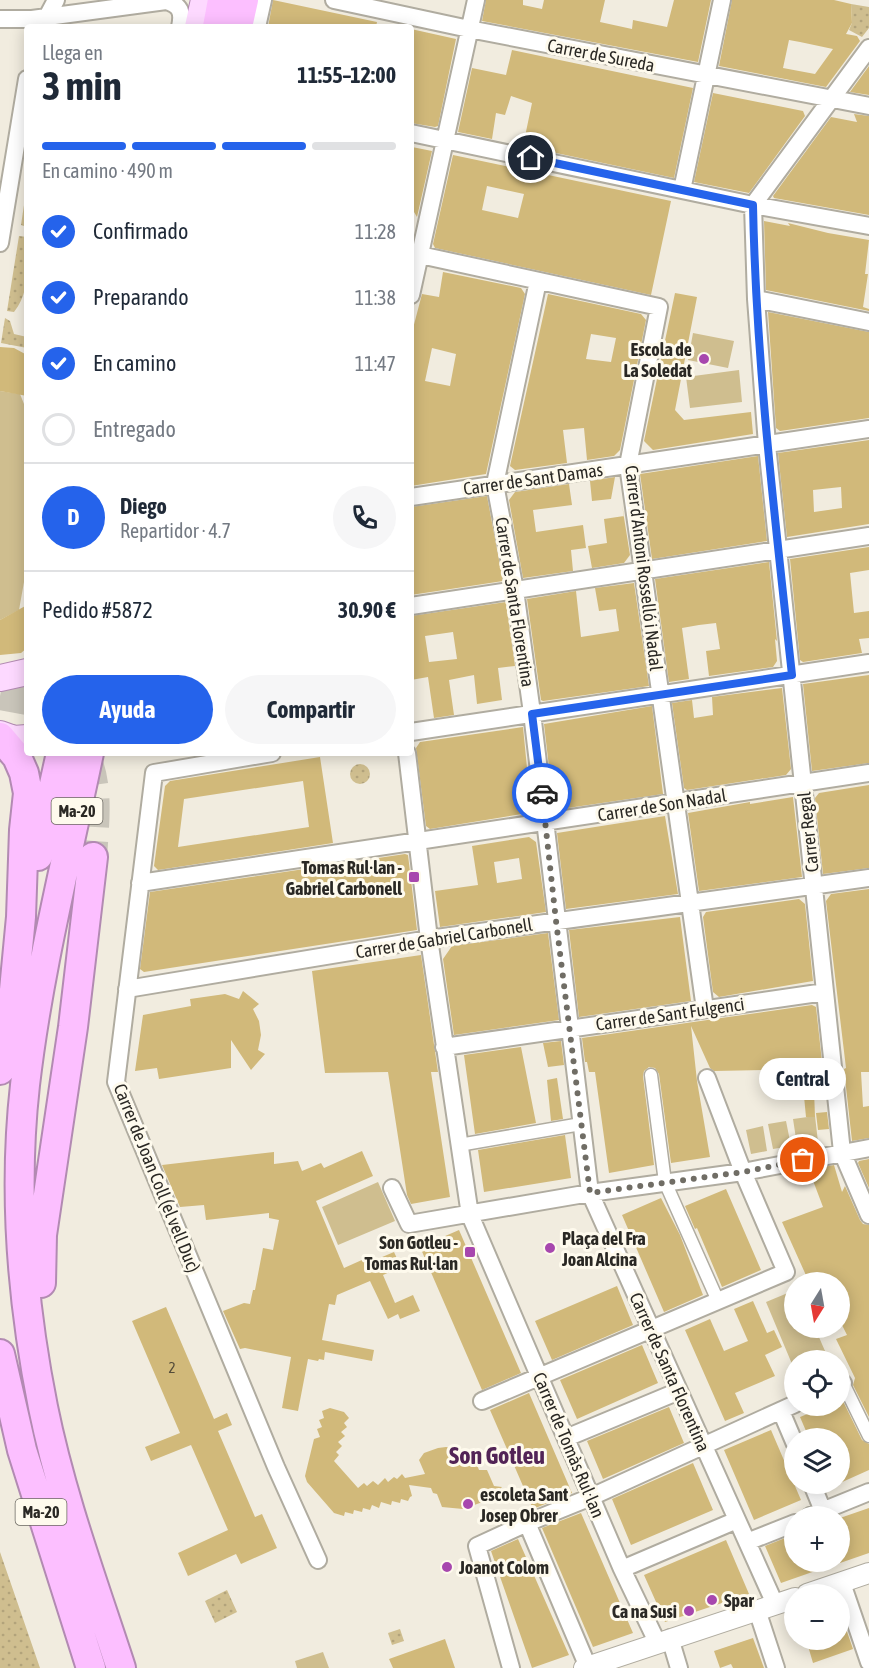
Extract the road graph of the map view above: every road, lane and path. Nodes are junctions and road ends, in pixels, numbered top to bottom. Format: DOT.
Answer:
graph roads {
  1 [pos="56,0"];
  2 [pos="204,0"];
  3 [pos="222,0"];
  4 [pos="244,0"];
  5 [pos="262,0"];
  6 [pos="334,0"];
  7 [pos="476,0"];
  8 [pos="722,0"];
  9 [pos="368,3"];
  10 [pos="0,19"];
  11 [pos="38,21"];
  12 [pos="180,24"];
  13 [pos="199,24"];
  14 [pos="218,24"];
  15 [pos="239,24"];
  16 [pos="258,24"];
  17 [pos="469,29"];
  18 [pos="869,48"];
  19 [pos="707,75"];
  20 [pos="24,97"];
  21 [pos="833,99"];
  22 [pos="869,106"];
  23 [pos="414,134"];
  24 [pos="445,140"];
  25 [pos="682,190"];
  26 [pos="753,205"];
  27 [pos="869,226"];
  28 [pos="0,243"];
  29 [pos="415,254"];
  30 [pos="538,281"];
  31 [pos="756,299"];
  32 [pos="869,322"];
  33 [pos="869,429"];
  34 [pos="767,445"];
  35 [pos="628,465"];
  36 [pos="495,484"];
  37 [pos="414,496"];
  38 [pos="869,536"];
  39 [pos="778,549"];
  40 [pos="643,571"];
  41 [pos="515,590"];
  42 [pos="414,606"];
  43 [pos="869,663"];
  44 [pos="24,673"];
  45 [pos="792,675"];
  46 [pos="0,678"];
  47 [pos="24,682"];
  48 [pos="0,685"];
  49 [pos="660,694"];
  50 [pos="532,714"];
  51 [pos="414,732"];
  52 [pos="0,735"];
  53 [pos="24,738"];
  54 [pos="55,756"];
  55 [pos="60,756"];
  56 [pos="88,756"];
  57 [pos="98,756"];
  58 [pos="104,756"];
  59 [pos="252,756"];
  60 [pos="407,756"];
  61 [pos="869,773"];
  62 [pos="803,783"];
  63 [pos="89,800"];
  64 [pos="676,803"];
  65 [pos="48,806"];
  66 [pos="546,823"];
  67 [pos="419,842"];
  68 [pos="93,857"];
  69 [pos="65,870"];
  70 [pos="869,878"];
  71 [pos="140,884"];
  72 [pos="814,885"];
  73 [pos="690,903"];
  74 [pos="21,917"];
  75 [pos="556,921"];
  76 [pos="429,939"];
  77 [pos="128,989"];
  78 [pos="825,992"];
  79 [pos="705,1009"];
  80 [pos="570,1029"];
  81 [pos="444,1047"];
  82 [pos="0,1070"];
  83 [pos="651,1075"];
  84 [pos="707,1078"];
  85 [pos="581,1125"];
  86 [pos="459,1145"];
  87 [pos="869,1148"];
  88 [pos="842,1152"];
  89 [pos="743,1172"];
  90 [pos="665,1182"];
  91 [pos="392,1188"];
  92 [pos="590,1193"];
  93 [pos="470,1215"];
  94 [pos="869,1215"];
  95 [pos="718,1301"];
  96 [pos="651,1329"];
  97 [pos="0,1354"];
  98 [pos="540,1377"];
  99 [pos="679,1391"];
  100 [pos="482,1401"];
  101 [pos="850,1401"];
  102 [pos="43,1408"];
  103 [pos="784,1410"];
  104 [pos="869,1436"];
  105 [pos="566,1438"];
  106 [pos="703,1445"];
  107 [pos="869,1492"];
  108 [pos="591,1497"];
  109 [pos="836,1506"];
  110 [pos="737,1520"];
  111 [pos="527,1523"];
  112 [pos="784,1527"];
  113 [pos="747,1542"];
  114 [pos="318,1560"];
  115 [pos="622,1569"];
  116 [pos="869,1573"];
  117 [pos="842,1583"];
  118 [pos="839,1584"];
  119 [pos="784,1601"];
  120 [pos="766,1607"];
  121 [pos="664,1640"];
  122 [pos="869,1662"];
  123 [pos="586,1667"];
  124 [pos="91,1668"];
  125 [pos="121,1668"];
  126 [pos="512,1668"];
  127 [pos="679,1668"];
  128 [pos="776,1668"];
  1 -- 11 [label="street"];
  2 -- 13 [label="main road"];
  3 -- 14 [label="highway"];
  4 -- 15 [label="highway"];
  5 -- 16 [label="street"];
  6 -- 9 [label="street, Carrer de Sureda"];
  7 -- 17 [label="street"];
  8 -- 19 [label="street"];
  9 -- 17 [label="street, Carrer de Sureda"];
  10 -- 11 [label="street"];
  11 -- 12 [label="street"];
  17 -- 19 [label="street, Carrer de Sureda"];
  17 -- 24 [label="street"];
  18 -- 21 [label="street"];
  19 -- 21 [label="street, Carrer de Sureda"];
  19 -- 25 [label="street"];
  20 -- 28 [label="street"];
  21 -- 22 [label="street, Carrer de Sureda"];
  21 -- 26 [label="street"];
  23 -- 24 [label="street"];
  24 -- 25 [label="street"];
  24 -- 29 [label="street"];
  25 -- 26 [label="street"];
  26 -- 27 [label="street"];
  26 -- 31 [label="street"];
  29 -- 30 [label="street"];
  30 -- 35 [label="street, Carrer d'Antoni Rosselló i Nadal"];
  30 -- 36 [label="street, Carrer de Santa Florentina"];
  31 -- 32 [label="street"];
  31 -- 34 [label="street, Carrer Regal"];
  33 -- 34 [label="street, Carrer de Sant Damas"];
  34 -- 35 [label="street, Carrer de Sant Damas"];
  34 -- 39 [label="street, Carrer Regal"];
  35 -- 36 [label="street, Carrer de Sant Damas"];
  35 -- 40 [label="street, Carrer d'Antoni Rosselló i Nadal"];
  36 -- 37 [label="street, Carrer de Sant Damas"];
  36 -- 41 [label="street, Carrer de Santa Florentina"];
  38 -- 39 [label="street"];
  39 -- 40 [label="street"];
  39 -- 45 [label="street, Carrer Regal"];
  40 -- 41 [label="street"];
  40 -- 49 [label="street, Carrer d'Antoni Rosselló i Nadal"];
  41 -- 42 [label="street"];
  41 -- 50 [label="street, Carrer de Santa Florentina"];
  43 -- 45 [label="street"];
  44 -- 46 [label="main road"];
  45 -- 49 [label="street"];
  45 -- 62 [label="street, Carrer Regal"];
  47 -- 48 [label="main road"];
  49 -- 50 [label="street"];
  49 -- 64 [label="street, Carrer d'Antoni Rosselló i Nadal"];
  50 -- 51 [label="street"];
  50 -- 66 [label="street, Carrer de Santa Florentina"];
  52 -- 53 [label="main road"];
  52 -- 74 [label="highway"];
  54 -- 65 [label="highway"];
  55 -- 65 [label="highway, Ma-20"];
  56 -- 69 [label="highway, Ma-20"];
  57 -- 63 [label="highway"];
  58 -- 63 [label="highway"];
  59 -- 71 [label="street, Carrer de Joan Coll (el vell Duc)"];
  60 -- 67 [label="street"];
  61 -- 62 [label="street, Carrer de Son Nadal"];
  62 -- 64 [label="street, Carrer de Son Nadal"];
  62 -- 72 [label="street, Carrer Regal"];
  63 -- 69 [label="highway"];
  64 -- 66 [label="street, Carrer de Son Nadal"];
  64 -- 73 [label="street, Carrer d'Antoni Rosselló i Nadal"];
  65 -- 74 [label="highway, Ma-20"];
  66 -- 67 [label="street, Carrer de Son Nadal"];
  66 -- 75 [label="street, Carrer de Santa Florentina"];
  67 -- 71 [label="street, Carrer de Son Nadal"];
  67 -- 76 [label="street"];
  68 -- 102 [label="highway"];
  69 -- 102 [label="highway, Ma-20"];
  70 -- 72 [label="street, Carrer de Gabriel Carbonell"];
  71 -- 77 [label="street, Carrer de Joan Coll (el vell Duc)"];
  72 -- 73 [label="street, Carrer de Gabriel Carbonell"];
  72 -- 78 [label="street, Carrer Regal"];
  73 -- 75 [label="street, Carrer de Gabriel Carbonell"];
  73 -- 79 [label="street, Carrer d'Antoni Rosselló i Nadal"];
  74 -- 82 [label="highway, Ma-20"];
  75 -- 76 [label="street, Carrer de Gabriel Carbonell"];
  75 -- 80 [label="street, Carrer de Santa Florentina"];
  76 -- 77 [label="street, Carrer de Gabriel Carbonell"];
  76 -- 81 [label="street"];
  77 -- 114 [label="street, Carrer de Joan Coll (el vell Duc)"];
  78 -- 79 [label="street, Carrer de Sant Fulgenci"];
  78 -- 88 [label="street, Carrer Regal"];
  79 -- 80 [label="street, Carrer de Sant Fulgenci"];
  80 -- 81 [label="street, Carrer de Sant Fulgenci"];
  80 -- 85 [label="street, Carrer de Santa Florentina"];
  81 -- 86 [label="street"];
  83 -- 90 [label="street"];
  84 -- 89 [label="street"];
  85 -- 86 [label="street"];
  85 -- 92 [label="street, Carrer de Santa Florentina"];
  86 -- 93 [label="street"];
  87 -- 88 [label="street"];
  88 -- 89 [label="street"];
  88 -- 94 [label="street, Carrer Regal"];
  89 -- 90 [label="street"];
  89 -- 95 [label="street"];
  90 -- 92 [label="street"];
  90 -- 95 [label="street"];
  91 -- 93 [label="street"];
  92 -- 93 [label="street"];
  92 -- 96 [label="street, Carrer de Santa Florentina"];
  93 -- 98 [label="street, Carrer de Tomàs Rul·lan"];
  95 -- 96 [label="street"];
  96 -- 98 [label="street"];
  96 -- 99 [label="street, Carrer de Santa Florentina"];
  97 -- 124 [label="highway, Ma-20"];
  98 -- 100 [label="street"];
  98 -- 105 [label="street, Carrer de Tomàs Rul·lan"];
  99 -- 105 [label="street"];
  99 -- 106 [label="street, Carrer de Santa Florentina"];
  101 -- 104 [label="street"];
  102 -- 125 [label="highway, Ma-20"];
  103 -- 106 [label="street"];
  105 -- 108 [label="street, Carrer de Tomàs Rul·lan"];
  106 -- 108 [label="street"];
  106 -- 110 [label="street, Carrer de Santa Florentina"];
  107 -- 109 [label="street"];
  108 -- 111 [label="street"];
  108 -- 115 [label="street, Carrer de Tomàs Rul·lan"];
  110 -- 113 [label="street, Carrer de Santa Florentina"];
  110 -- 115 [label="street"];
  111 -- 123 [label="street"];
  111 -- 126 [label="street"];
  112 -- 113 [label="street"];
  113 -- 120 [label="street, Carrer de Santa Florentina"];
  115 -- 121 [label="street, Carrer de Tomàs Rul·lan"];
  116 -- 117 [label="street"];
  117 -- 118 [label="street"];
  117 -- 122 [label="street"];
  119 -- 120 [label="street"];
  120 -- 121 [label="street"];
  120 -- 128 [label="street, Carrer de Santa Florentina"];
  121 -- 123 [label="street"];
  121 -- 127 [label="street, Carrer de Tomàs Rul·lan"];
}
